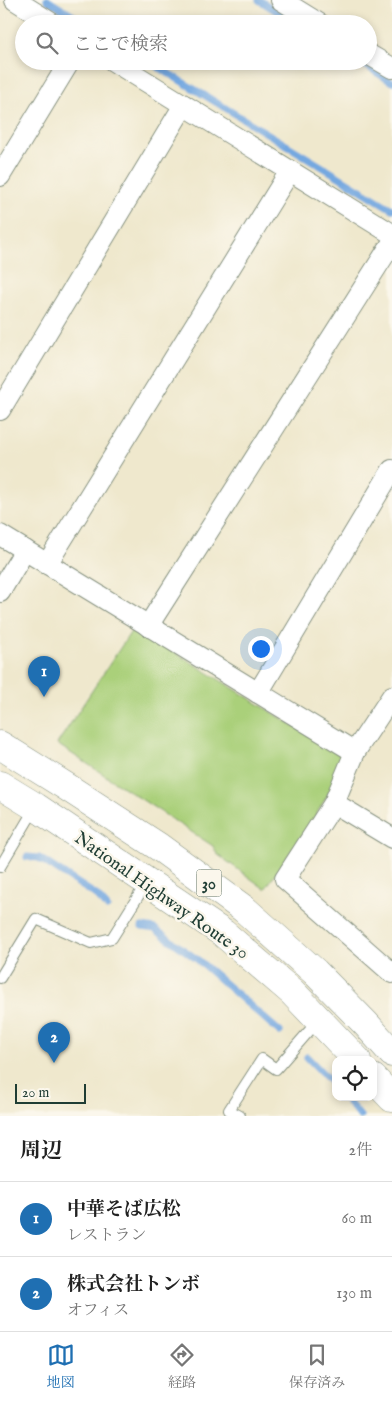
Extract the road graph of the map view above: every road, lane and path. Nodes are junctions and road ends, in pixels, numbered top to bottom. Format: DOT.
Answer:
graph roads {
  1 [pos="15,0"];
  2 [pos="281,0"];
  3 [pos="39,15"];
  4 [pos="305,15"];
  5 [pos="377,59"];
  6 [pos="392,68"];
  7 [pos="65,70"];
  8 [pos="127,70"];
  9 [pos="184,106"];
  10 [pos="290,171"];
  11 [pos="0,176"];
  12 [pos="392,234"];
  13 [pos="392,243"];
  14 [pos="0,410"];
  15 [pos="392,470"];
  16 [pos="0,534"];
  17 [pos="25,550"];
  18 [pos="47,564"];
  19 [pos="0,592"];
  20 [pos="148,626"];
  21 [pos="258,693"];
  22 [pos="392,696"];
  23 [pos="0,746"];
  24 [pos="355,752"];
  25 [pos="0,785"];
  26 [pos="334,803"];
  27 [pos="36,807"];
  28 [pos="392,838"];
  29 [pos="0,867"];
  30 [pos="147,882"];
  31 [pos="392,973"];
  32 [pos="0,978"];
  33 [pos="319,1020"];
  34 [pos="392,1053"];
  35 [pos="353,1056"];
  36 [pos="377,1082"];
  37 [pos="392,1098"];
  38 [pos="240,1116"];
  1 -- 3 [label="street"];
  2 -- 4 [label="street"];
  5 -- 6 [label="street"];
  7 -- 11 [label="street"];
  8 -- 9 [label="street"];
  9 -- 10 [label="street"];
  9 -- 14 [label="street"];
  10 -- 12 [label="street"];
  10 -- 18 [label="street"];
  13 -- 20 [label="street"];
  15 -- 21 [label="street"];
  16 -- 17 [label="street"];
  17 -- 18 [label="street"];
  17 -- 19 [label="street"];
  18 -- 20 [label="street"];
  20 -- 21 [label="street"];
  21 -- 24 [label="street"];
  22 -- 24 [label="street"];
  23 -- 34 [label="highway, National Highway Route 30 / 30"];
  24 -- 26 [label="street"];
  25 -- 27 [label="highway, National Highway Route 30 / 30"];
  26 -- 28 [label="street"];
  26 -- 31 [label="street"];
  27 -- 29 [label="lane"];
  27 -- 30 [label="highway, National Highway Route 30 / 30"];
  30 -- 32 [label="lane"];
  30 -- 33 [label="highway, National Highway Route 30 / 30"];
  33 -- 35 [label="highway, National Highway Route 30 / 30"];
  33 -- 38 [label="lane"];
  36 -- 37 [label="highway"];
}
